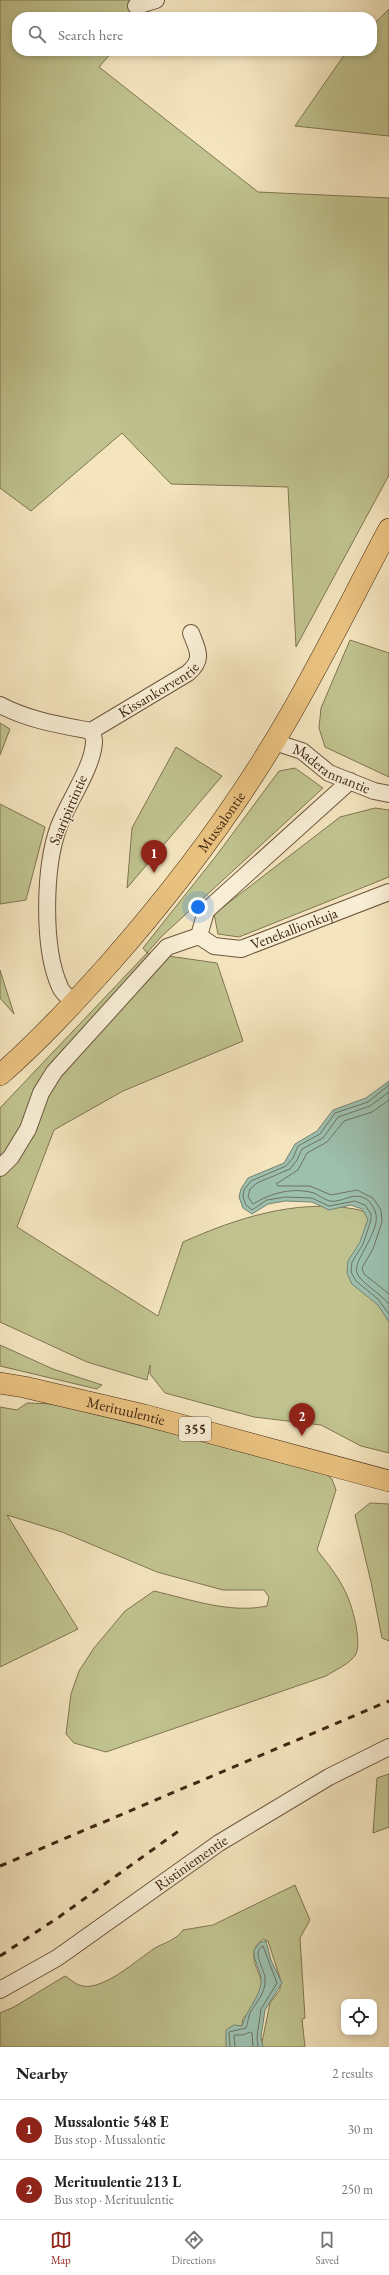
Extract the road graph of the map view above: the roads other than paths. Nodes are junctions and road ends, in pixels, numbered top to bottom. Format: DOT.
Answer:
graph roads {
  1 [pos="156,0"];
  2 [pos="136,6"];
  3 [pos="389,529"];
  4 [pos="191,633"];
  5 [pos="0,705"];
  6 [pos="91,731"];
  7 [pos="274,742"];
  8 [pos="350,781"];
  9 [pos="389,794"];
  10 [pos="389,892"];
  11 [pos="200,936"];
  12 [pos="74,1003"];
  13 [pos="0,1075"];
  14 [pos="0,1168"];
  15 [pos="0,1383"];
  16 [pos="389,1481"];
  17 [pos="389,1747"];
  18 [pos="0,1990"];
  1 -- 2 [label="street"];
  3 -- 7 [label="main road, Mussalontie"];
  4 -- 6 [label="street, Kissankorventie"];
  5 -- 6 [label="street"];
  6 -- 12 [label="street, Saaripirtintie"];
  7 -- 8 [label="street, Maderannantie"];
  7 -- 12 [label="main road, Mussalontie"];
  8 -- 9 [label="street, Maderannantie"];
  8 -- 11 [label="street"];
  10 -- 11 [label="street, Venekallionkuja"];
  11 -- 14 [label="street"];
  12 -- 13 [label="main road, Mussalontie"];
  15 -- 16 [label="main road, Merituulentie / 355"];
  17 -- 18 [label="street, Ristiniementie"];
}
